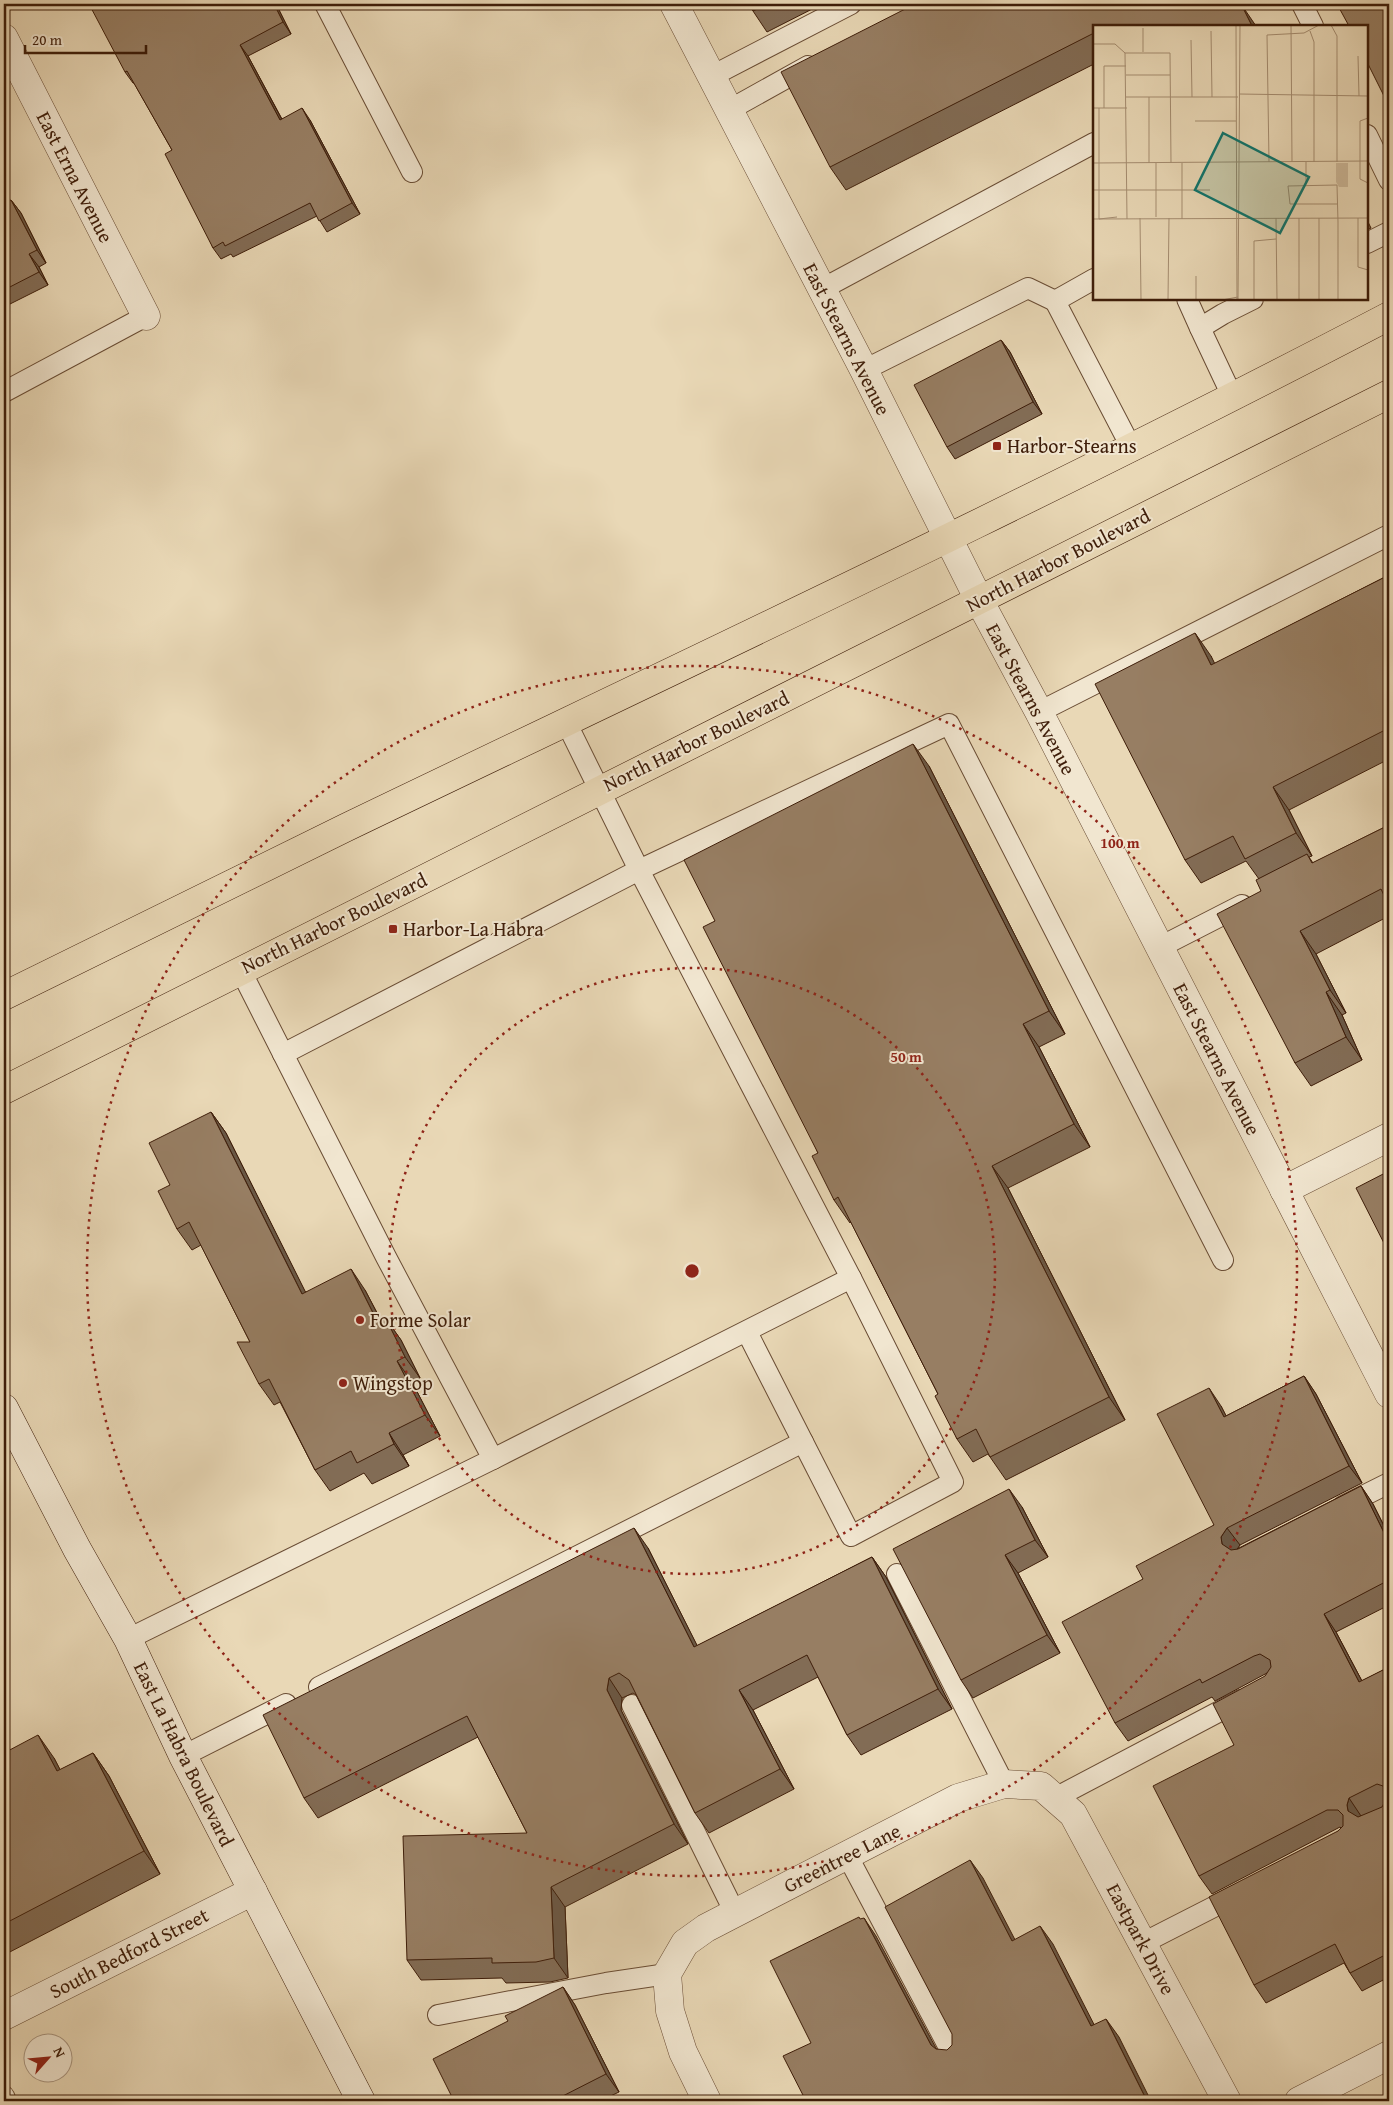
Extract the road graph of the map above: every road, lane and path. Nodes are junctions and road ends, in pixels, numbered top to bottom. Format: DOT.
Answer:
graph roads {
  1 [pos="325,4"];
  2 [pos="674,4"];
  3 [pos="851,4"];
  4 [pos="1302,4"];
  5 [pos="1312,25"];
  6 [pos="4,38"];
  7 [pos="822,59"];
  8 [pos="712,76"];
  9 [pos="729,110"];
  10 [pos="1368,137"];
  11 [pos="1093,144"];
  12 [pos="412,172"];
  13 [pos="1389,180"];
  14 [pos="1389,232"];
  15 [pos="1368,242"];
  16 [pos="1093,281"];
  17 [pos="822,289"];
  18 [pos="1187,300"];
  19 [pos="1251,300"];
  20 [pos="1055,301"];
  21 [pos="146,316"];
  22 [pos="1389,316"];
  23 [pos="1200,328"];
  24 [pos="864,370"];
  25 [pos="4,392"];
  26 [pos="1389,394"];
  27 [pos="1233,398"];
  28 [pos="1132,448"];
  29 [pos="1389,535"];
  30 [pos="948,539"];
  31 [pos="979,600"];
  32 [pos="1039,712"];
  33 [pos="566,722"];
  34 [pos="599,789"];
  35 [pos="639,870"];
  36 [pos="1257,898"];
  37 [pos="1160,948"];
  38 [pos="240,969"];
  39 [pos="4,996"];
  40 [pos="283,1054"];
  41 [pos="4,1090"];
  42 [pos="1389,1137"];
  43 [pos="1284,1190"];
  44 [pos="1223,1260"];
  45 [pos="851,1278"];
  46 [pos="747,1332"];
  47 [pos="1389,1394"];
  48 [pos="4,1408"];
  49 [pos="803,1442"];
  50 [pos="493,1459"];
  51 [pos="1389,1483"];
  52 [pos="1330,1513"];
  53 [pos="898,1574"];
  54 [pos="128,1639"];
  55 [pos="1254,1693"];
  56 [pos="632,1705"];
  57 [pos="183,1756"];
  58 [pos="1004,1784"];
  59 [pos="1048,1792"];
  60 [pos="847,1855"];
  61 [pos="1258,1884"];
  62 [pos="254,1891"];
  63 [pos="735,1913"];
  64 [pos="1143,1943"];
  65 [pos="666,1974"];
  66 [pos="438,2015"];
  67 [pos="4,2016"];
  68 [pos="1389,2054"];
  69 [pos="954,2057"];
  70 [pos="4,2096"];
  71 [pos="6,2101"];
  72 [pos="361,2101"];
  73 [pos="707,2101"];
  74 [pos="1227,2101"];
  75 [pos="1299,2101"];
  1 -- 12 [label="lane"];
  2 -- 8 [label="street, East Stearns Avenue"];
  3 -- 8 [label="lane"];
  4 -- 5 [label="lane"];
  6 -- 21 [label="street, East Erna Avenue"];
  7 -- 9 [label="lane"];
  8 -- 9 [label="street, East Stearns Avenue"];
  9 -- 17 [label="street, East Stearns Avenue"];
  10 -- 13 [label="lane"];
  11 -- 17 [label="lane"];
  14 -- 15 [label="lane"];
  16 -- 20 [label="lane"];
  17 -- 24 [label="street, East Stearns Avenue"];
  18 -- 23 [label="lane"];
  19 -- 23 [label="lane"];
  20 -- 24 [label="lane"];
  20 -- 28 [label="lane"];
  21 -- 25 [label="lane"];
  22 -- 27 [label="main road"];
  23 -- 27 [label="lane"];
  24 -- 30 [label="street, East Stearns Avenue"];
  26 -- 31 [label="main road, North Harbor Boulevard"];
  27 -- 28 [label="main road"];
  28 -- 30 [label="main road"];
  29 -- 32 [label="lane"];
  30 -- 31 [label="street, East Stearns Avenue"];
  30 -- 33 [label="main road"];
  31 -- 32 [label="street, East Stearns Avenue"];
  31 -- 34 [label="main road, North Harbor Boulevard"];
  32 -- 37 [label="street, East Stearns Avenue"];
  33 -- 34 [label="lane"];
  33 -- 39 [label="main road"];
  34 -- 35 [label="lane"];
  34 -- 38 [label="main road, North Harbor Boulevard"];
  35 -- 40 [label="lane"];
  35 -- 44 [label="lane"];
  35 -- 45 [label="lane"];
  36 -- 37 [label="lane"];
  37 -- 43 [label="street, East Stearns Avenue"];
  38 -- 40 [label="lane"];
  38 -- 41 [label="main road, North Harbor Boulevard"];
  40 -- 50 [label="lane"];
  42 -- 43 [label="street"];
  43 -- 47 [label="street, East Stearns Avenue"];
  45 -- 46 [label="lane"];
  45 -- 49 [label="lane"];
  46 -- 49 [label="lane"];
  46 -- 50 [label="lane"];
  48 -- 54 [label="street, East La Habra Boulevard"];
  49 -- 57 [label="lane"];
  50 -- 54 [label="lane"];
  51 -- 52 [label="lane"];
  53 -- 58 [label="lane"];
  54 -- 57 [label="street, East La Habra Boulevard"];
  55 -- 59 [label="lane"];
  56 -- 63 [label="lane"];
  57 -- 62 [label="street, East La Habra Boulevard"];
  58 -- 59 [label="street, Greentree Lane"];
  58 -- 60 [label="street, Greentree Lane"];
  59 -- 64 [label="street, Eastpark Drive"];
  60 -- 63 [label="street, Greentree Lane"];
  60 -- 69 [label="lane"];
  61 -- 64 [label="lane"];
  62 -- 67 [label="street, South Bedford Street"];
  62 -- 72 [label="street, East La Habra Boulevard"];
  63 -- 65 [label="street, Greentree Lane"];
  64 -- 74 [label="street, Eastpark Drive"];
  65 -- 66 [label="lane"];
  65 -- 73 [label="street"];
  68 -- 75 [label="street"];
  70 -- 71 [label="lane"];
}
